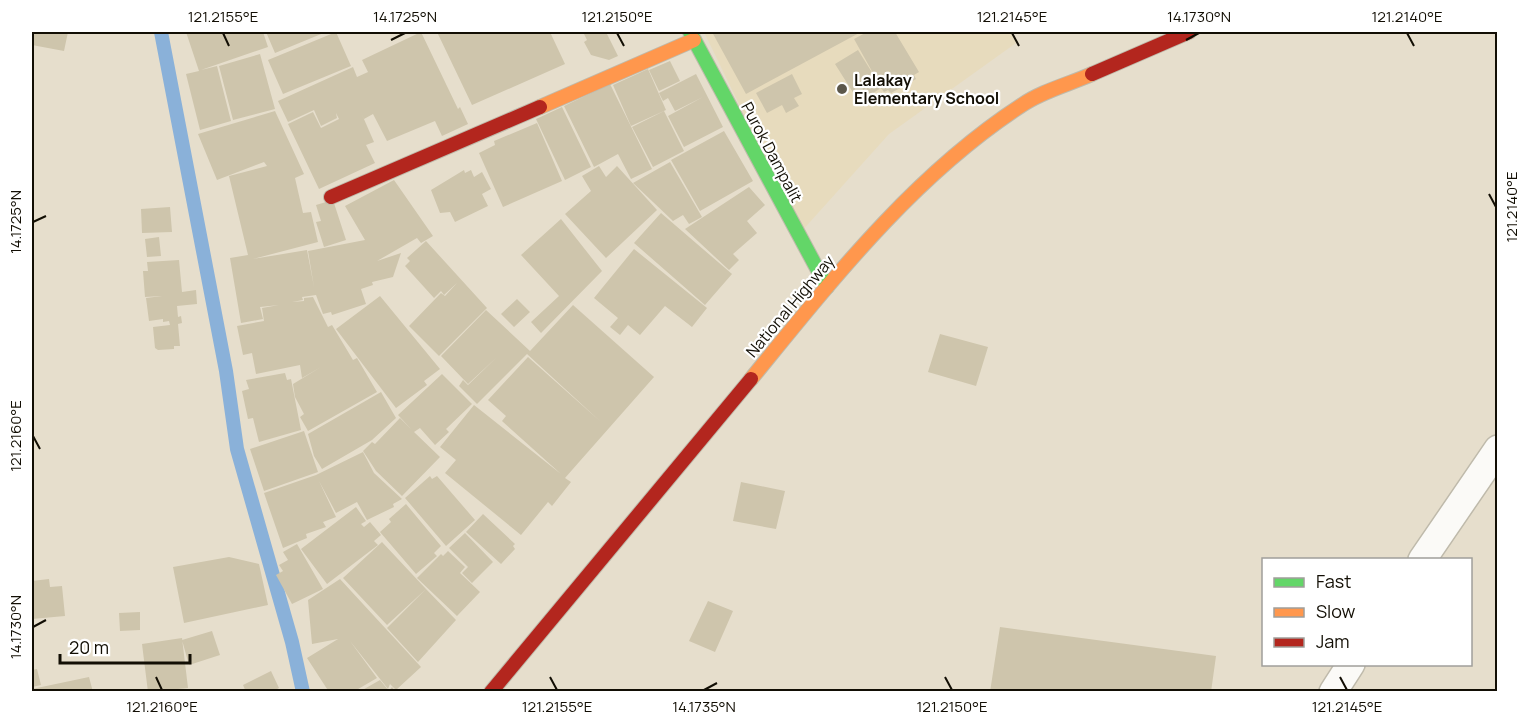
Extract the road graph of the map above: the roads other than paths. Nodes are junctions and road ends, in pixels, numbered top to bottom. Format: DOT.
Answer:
graph roads {
  1 [pos="1189,32"];
  2 [pos="692,36"];
  3 [pos="331,197"];
  4 [pos="826,287"];
  5 [pos="1497,449"];
  6 [pos="1423,558"];
  7 [pos="1350,666"];
  8 [pos="491,692"];
  9 [pos="1333,692"];
  1 -- 4 [label="main road, National Highway"];
  2 -- 3 [label="main road"];
  2 -- 4 [label="main road, Purok Dampalit"];
  4 -- 8 [label="main road, National Highway"];
  5 -- 6 [label="lane"];
  7 -- 9 [label="lane"];
}
